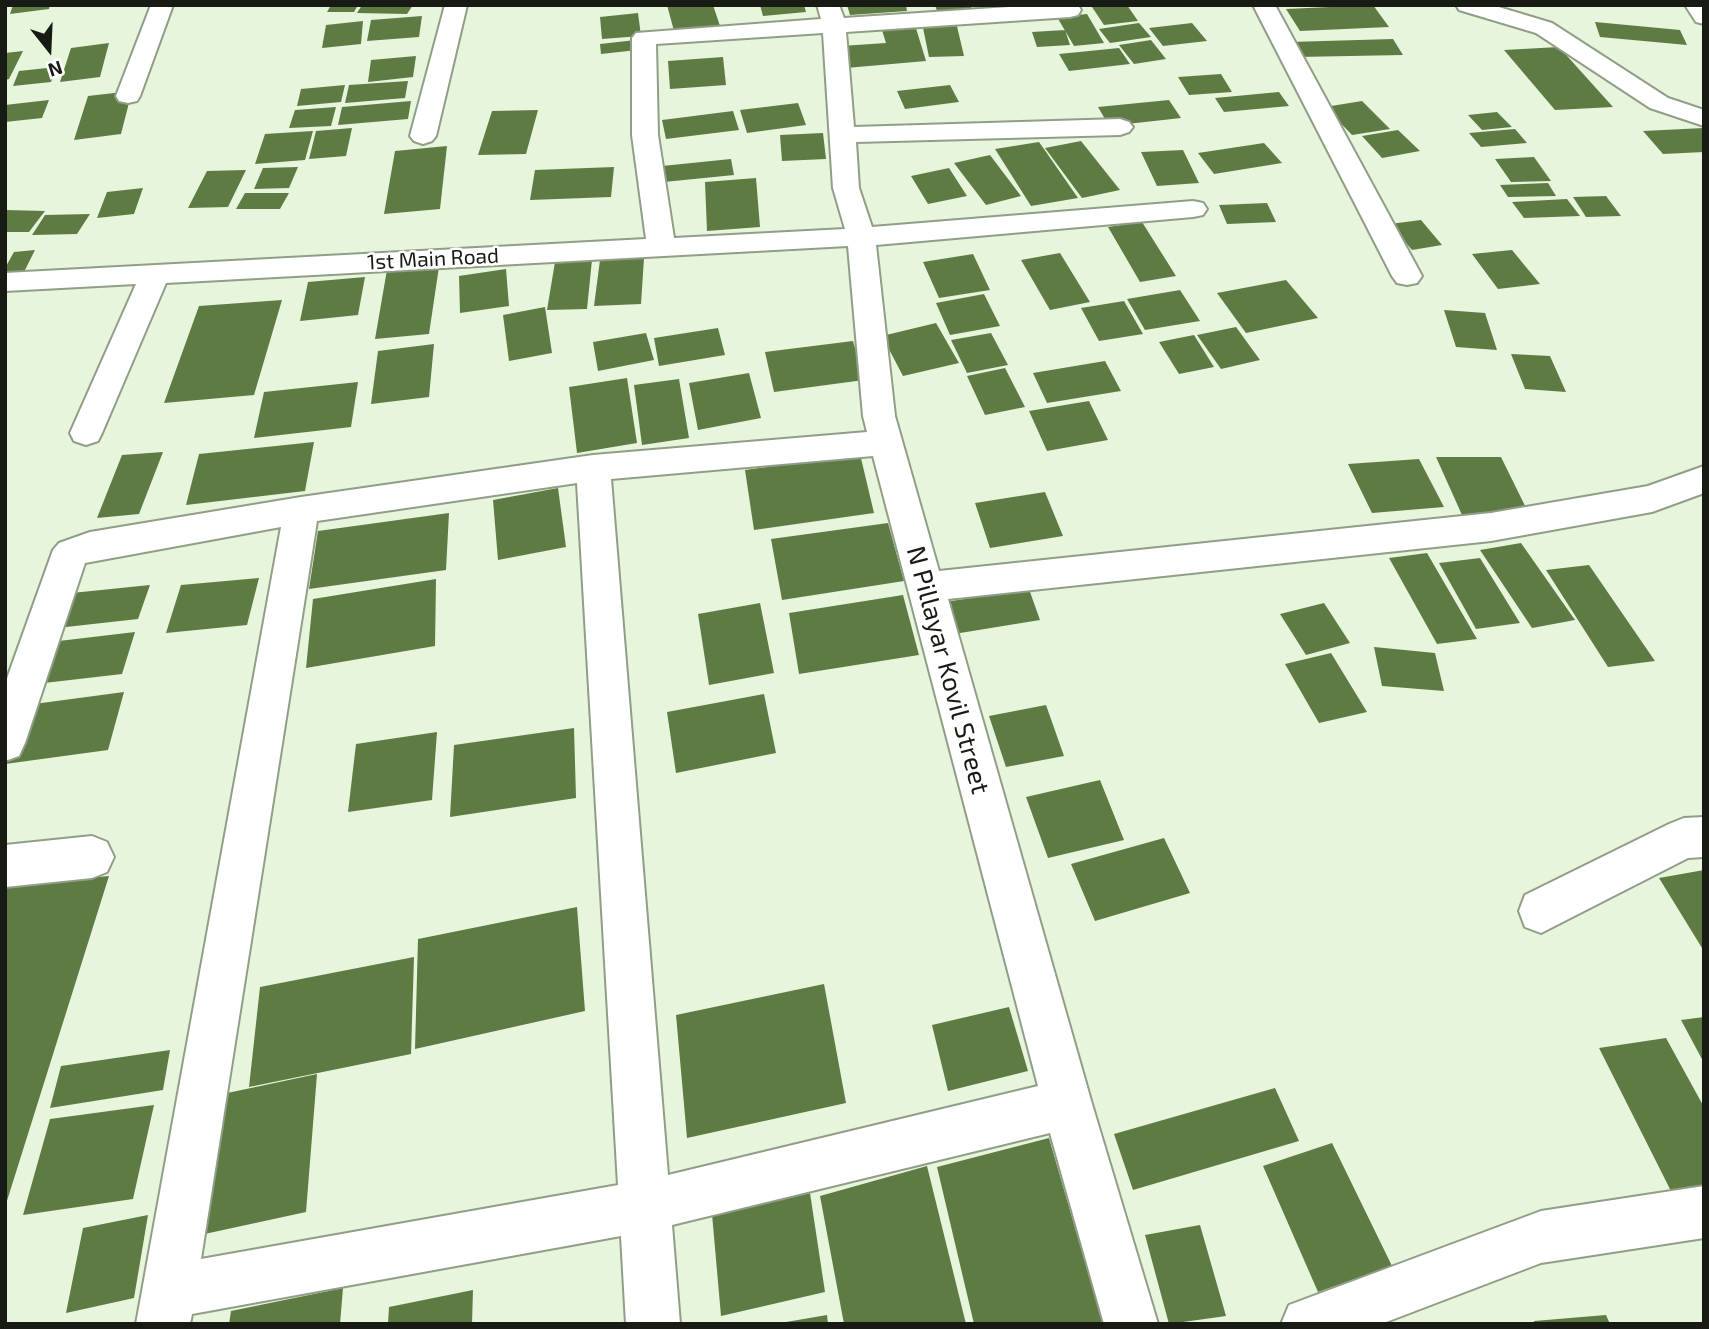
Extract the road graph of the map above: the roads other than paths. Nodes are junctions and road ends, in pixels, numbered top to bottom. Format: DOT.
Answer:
graph roads {
  1 [pos="162,5"];
  2 [pos="456,5"];
  3 [pos="1264,5"];
  4 [pos="1467,5"];
  5 [pos="1696,5"];
  6 [pos="1070,10"];
  7 [pos="831,14"];
  8 [pos="1704,16"];
  9 [pos="128,96"];
  10 [pos="1704,118"];
  11 [pos="1120,127"];
  12 [pos="842,135"];
  13 [pos="423,136"];
  14 [pos="1193,209"];
  15 [pos="861,236"];
  16 [pos="661,247"];
  17 [pos="155,274"];
  18 [pos="1407,276"];
  19 [pos="5,282"];
  20 [pos="86,433"];
  21 [pos="886,443"];
  22 [pos="593,467"];
  23 [pos="1704,479"];
  24 [pos="302,510"];
  25 [pos="925,587"];
  26 [pos="5,743"];
  27 [pos="1704,837"];
  28 [pos="92,857"];
  29 [pos="5,866"];
  30 [pos="1541,911"];
  31 [pos="1067,1104"];
  32 [pos="646,1206"];
  33 [pos="1704,1212"];
  34 [pos="166,1307"];
  35 [pos="653,1324"];
  36 [pos="1131,1324"];
  37 [pos="1308,1324"];
  1 -- 9 [label="street"];
  2 -- 13 [label="street"];
  3 -- 18 [label="street"];
  4 -- 10 [label="street"];
  5 -- 8 [label="street"];
  6 -- 7 [label="street"];
  7 -- 12 [label="street, N Pillayar Kovil Street"];
  7 -- 16 [label="street"];
  11 -- 12 [label="street"];
  12 -- 15 [label="street, N Pillayar Kovil Street"];
  14 -- 15 [label="street, 1st Main Road"];
  15 -- 16 [label="street, 1st Main Road"];
  15 -- 21 [label="street, N Pillayar Kovil Street"];
  16 -- 17 [label="street, 1st Main Road"];
  17 -- 19 [label="street, 1st Main Road"];
  17 -- 20 [label="street"];
  21 -- 22 [label="street"];
  21 -- 25 [label="street, N Pillayar Kovil Street"];
  22 -- 24 [label="street"];
  22 -- 32 [label="street"];
  23 -- 25 [label="street"];
  24 -- 26 [label="street"];
  24 -- 34 [label="street"];
  25 -- 31 [label="street, N Pillayar Kovil Street"];
  27 -- 30 [label="street"];
  28 -- 29 [label="street"];
  31 -- 32 [label="street"];
  31 -- 36 [label="street, N Pillayar Kovil Street"];
  32 -- 34 [label="street"];
  32 -- 35 [label="street"];
  33 -- 37 [label="street"];
}
